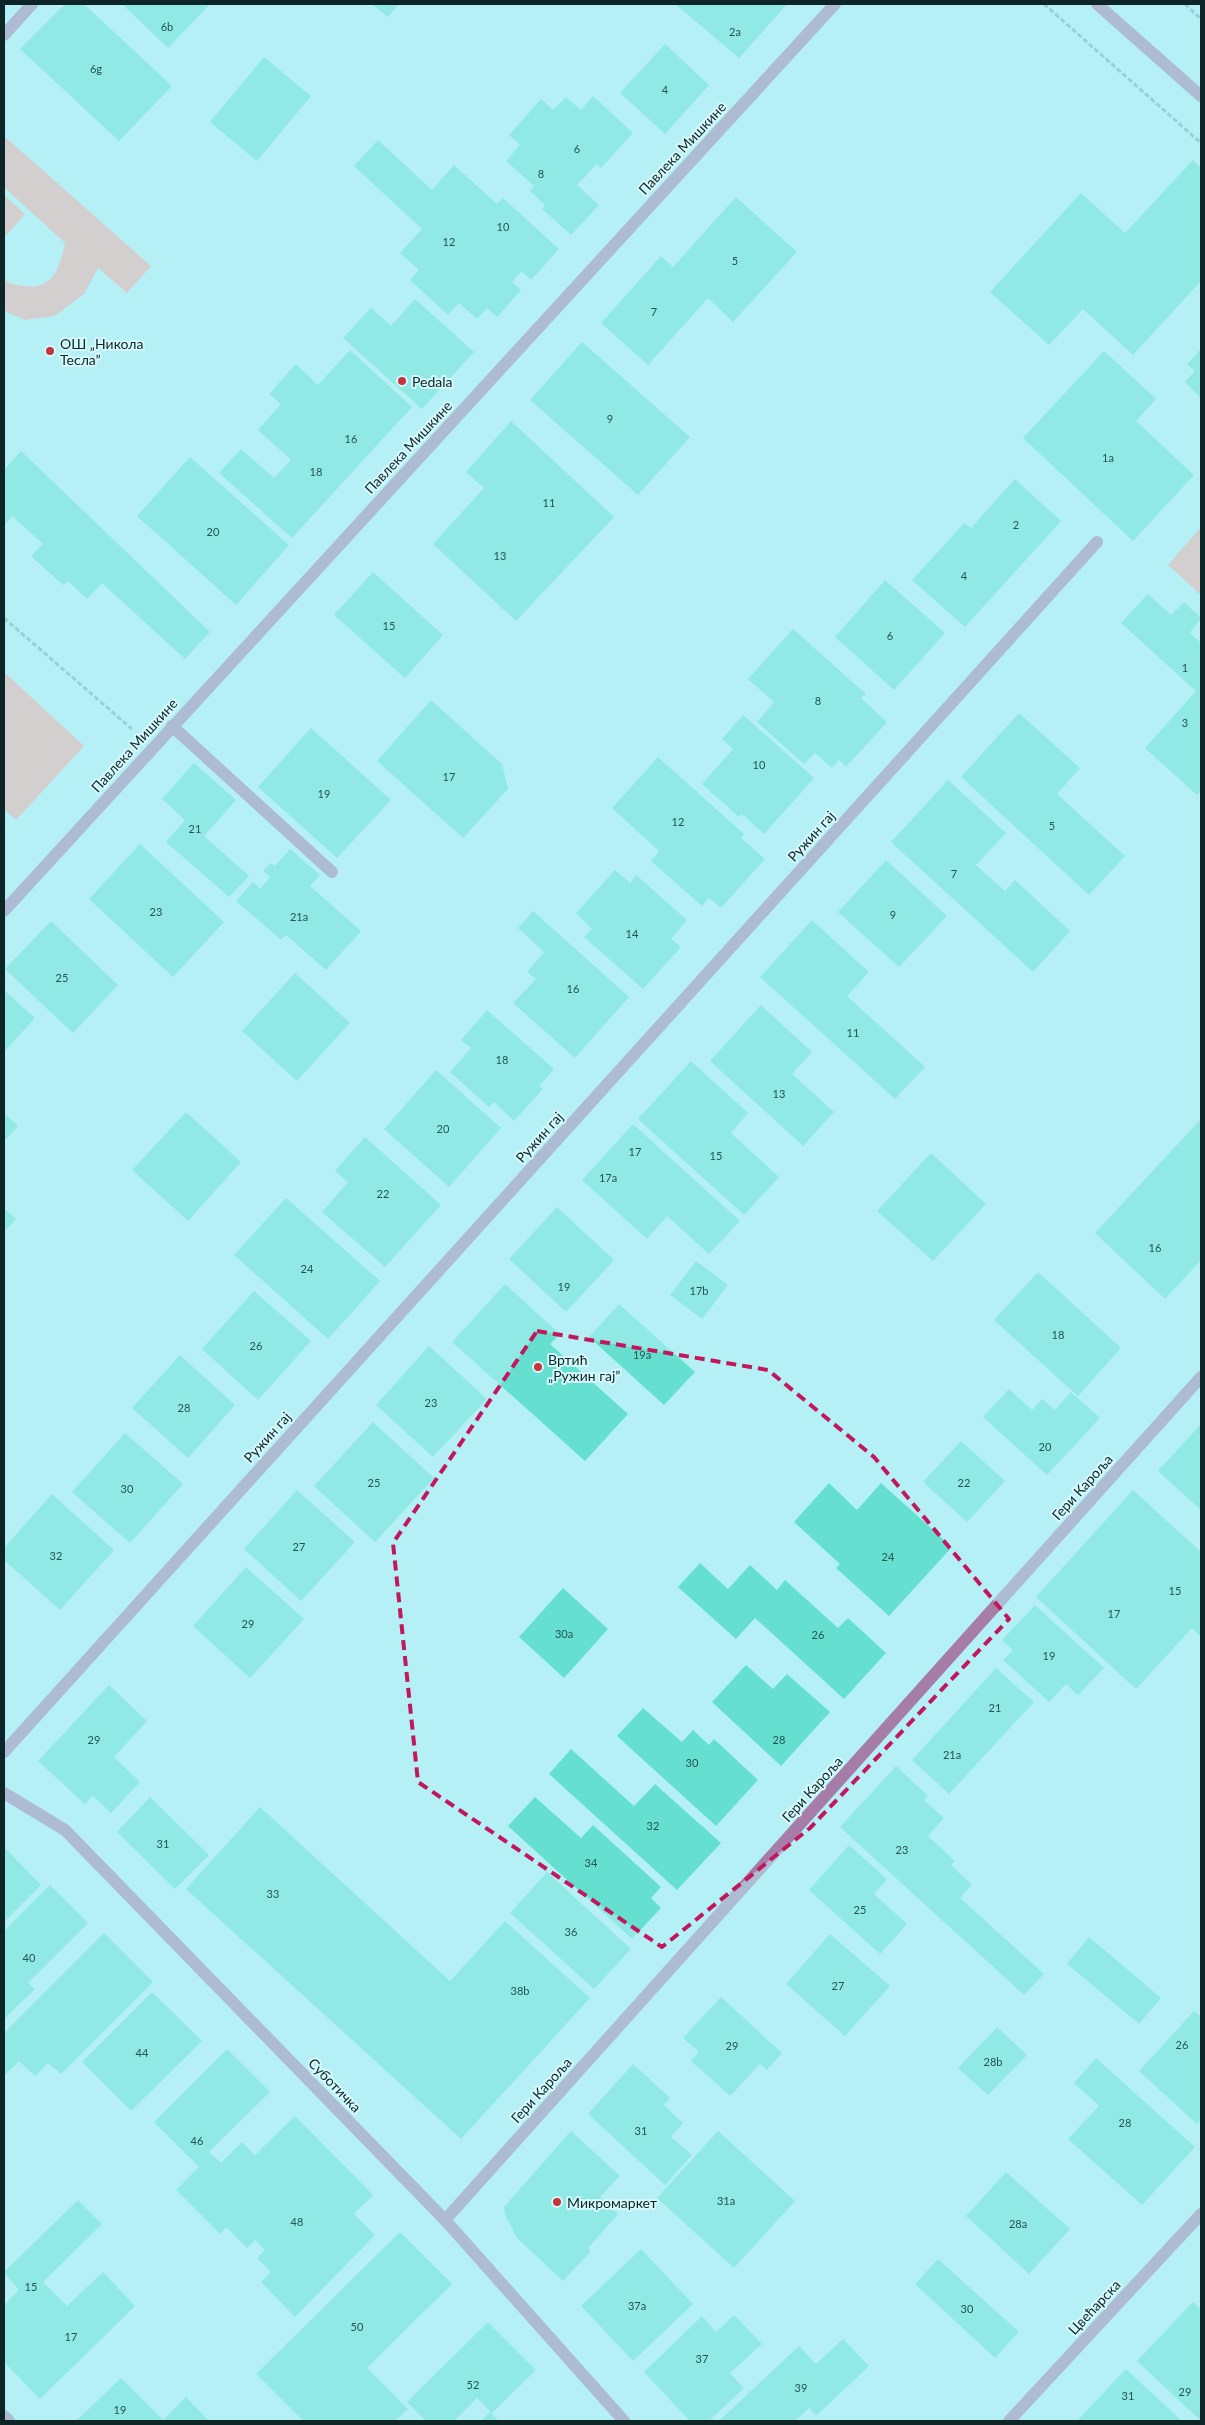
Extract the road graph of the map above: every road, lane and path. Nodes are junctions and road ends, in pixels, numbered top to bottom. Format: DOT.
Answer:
graph roads {
  1 [pos="32,4"];
  2 [pos="835,4"];
  3 [pos="1044,4"];
  4 [pos="1097,4"];
  5 [pos="1185,4"];
  6 [pos="1201,19"];
  7 [pos="4,34"];
  8 [pos="1201,96"];
  9 [pos="1201,143"];
  10 [pos="1096,542"];
  11 [pos="4,618"];
  12 [pos="172,726"];
  13 [pos="153,747"];
  14 [pos="332,872"];
  15 [pos="4,911"];
  16 [pos="1201,1377"];
  17 [pos="4,1752"];
  18 [pos="4,1793"];
  19 [pos="1201,2214"];
  20 [pos="445,2220"];
  21 [pos="4,2416"];
  22 [pos="9,2421"];
  23 [pos="624,2421"];
  24 [pos="1009,2421"];
  1 -- 7 [label="street"];
  2 -- 12 [label="street, Павлека Мишкине"];
  3 -- 9 [label="path"];
  4 -- 8 [label="street"];
  5 -- 6 [label="path"];
  10 -- 17 [label="street, Ружин гај"];
  11 -- 13 [label="path"];
  12 -- 13 [label="street, Павлека Мишкине"];
  12 -- 14 [label="street"];
  13 -- 15 [label="street, Павлека Мишкине"];
  16 -- 20 [label="street, Гери Кароља"];
  18 -- 20 [label="street, Суботичка"];
  19 -- 24 [label="street, Цвећарска"];
  20 -- 23 [label="street, Суботичка"];
  21 -- 22 [label="street"];
}
